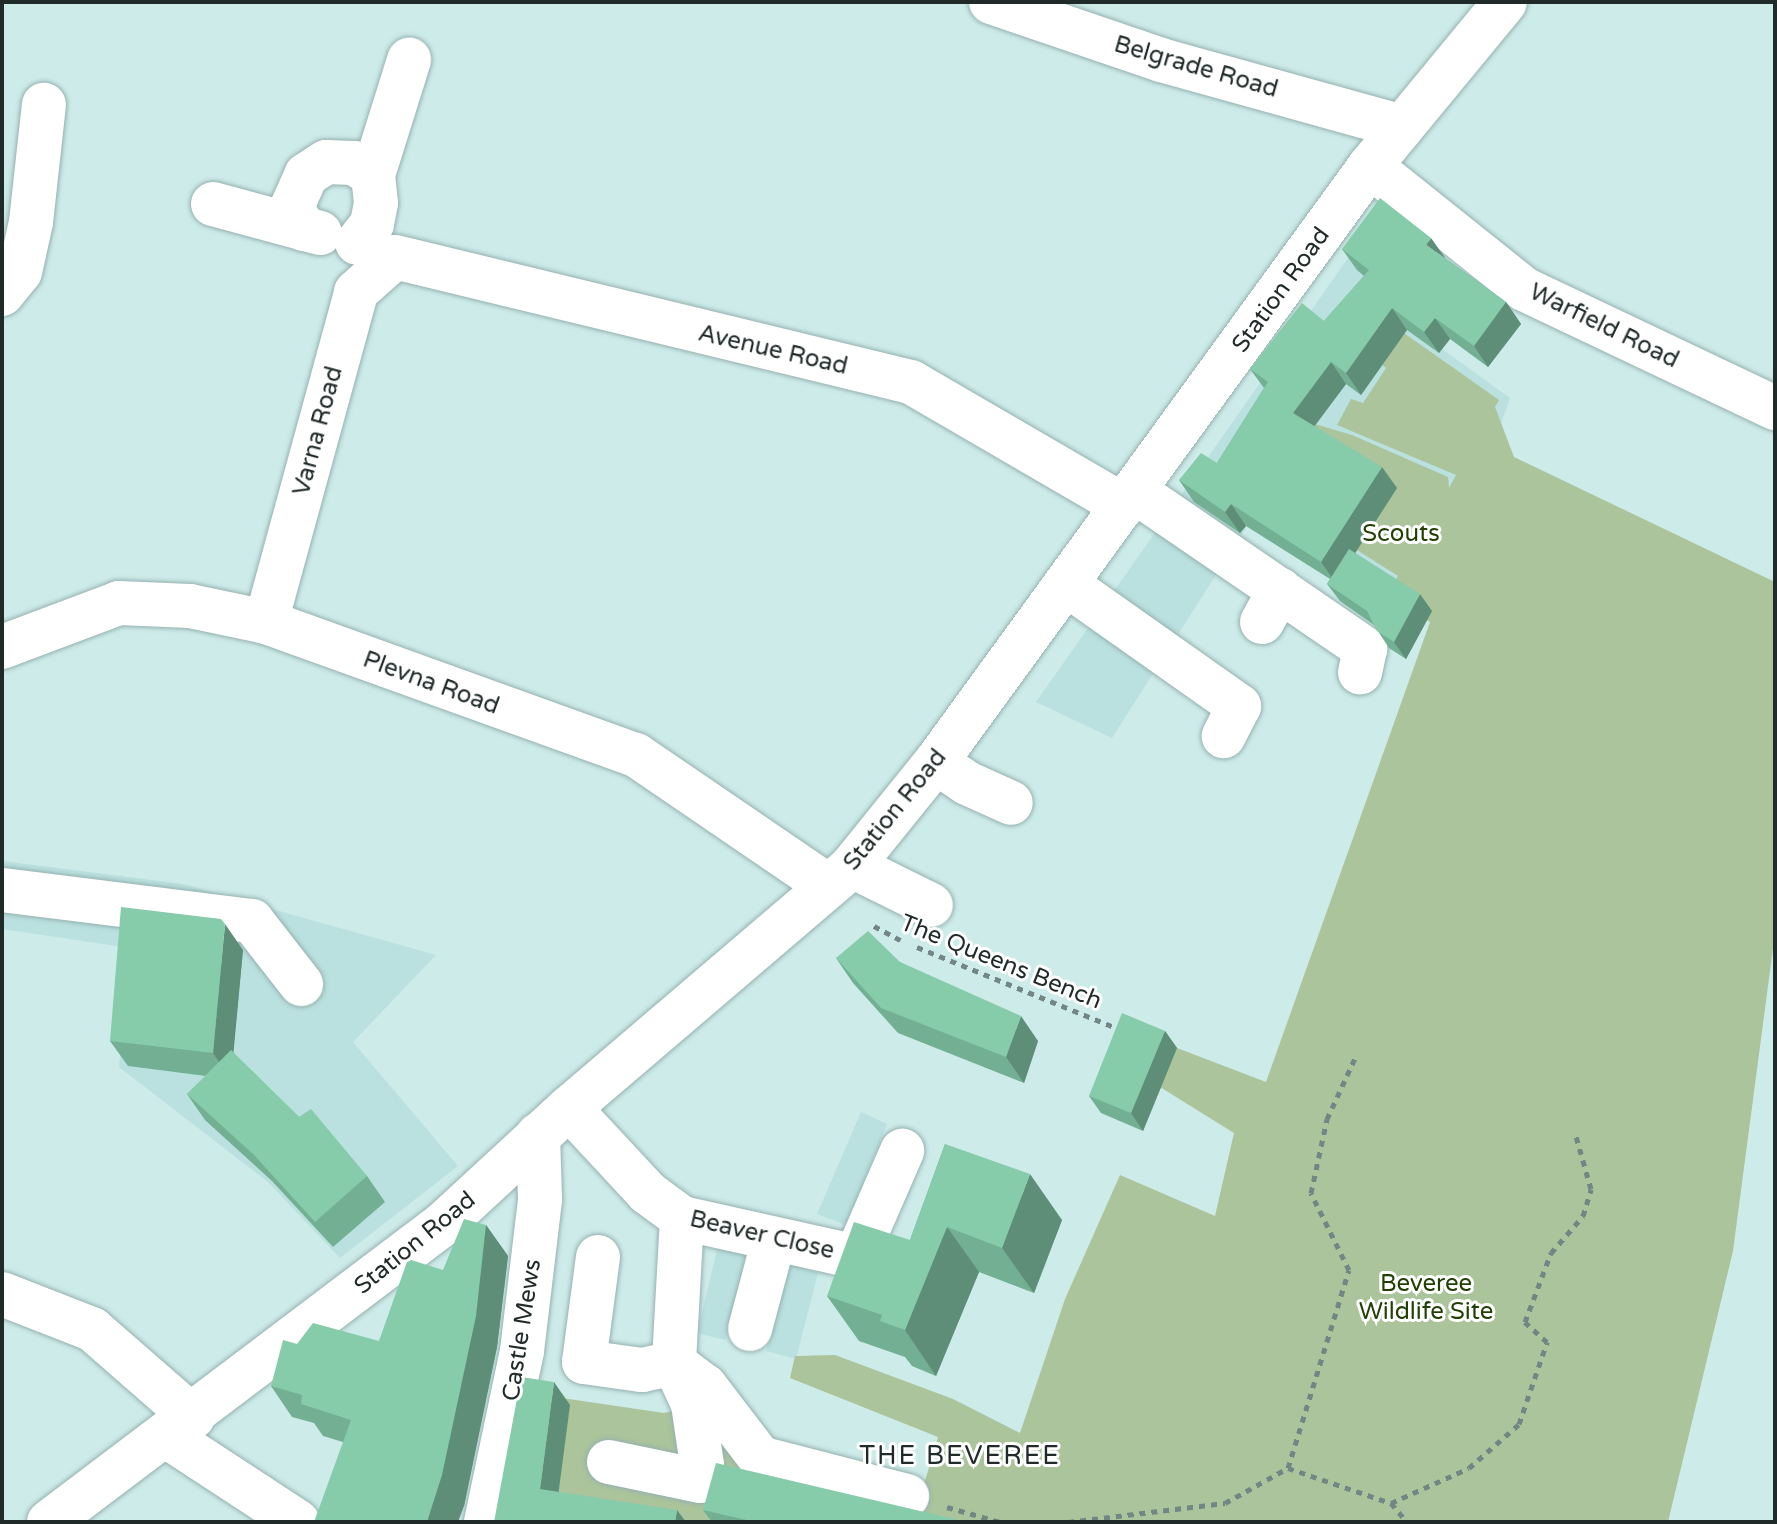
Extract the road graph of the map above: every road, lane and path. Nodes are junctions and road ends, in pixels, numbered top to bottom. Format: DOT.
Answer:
graph roads {
  1 [pos="991,2"];
  2 [pos="1505,2"];
  3 [pos="409,60"];
  4 [pos="44,105"];
  5 [pos="1402,127"];
  6 [pos="1370,166"];
  7 [pos="373,175"];
  8 [pos="213,204"];
  9 [pos="304,229"];
  10 [pos="377,257"];
  11 [pos="2,294"];
  12 [pos="1775,408"];
  13 [pos="1135,492"];
  14 [pos="1189,507"];
  15 [pos="1237,537"];
  16 [pos="1066,584"];
  17 [pos="1287,599"];
  18 [pos="266,622"];
  19 [pos="2,647"];
  20 [pos="1360,672"];
  21 [pos="1224,736"];
  22 [pos="936,762"];
  23 [pos="1011,803"];
  24 [pos="840,876"];
  25 [pos="2,890"];
  26 [pos="931,905"];
  27 [pos="301,984"];
  28 [pos="1127,1033"];
  29 [pos="1356,1056"];
  30 [pos="553,1122"];
  31 [pos="1576,1136"];
  32 [pos="902,1151"];
  33 [pos="682,1218"];
  34 [pos="774,1239"];
  35 [pos="598,1257"];
  36 [pos="2,1294"];
  37 [pos="750,1329"];
  38 [pos="674,1363"];
  39 [pos="181,1427"];
  40 [pos="609,1462"];
  41 [pos="1288,1468"];
  42 [pos="907,1496"];
  43 [pos="1391,1503"];
  44 [pos="49,1522"];
  45 [pos="298,1522"];
  46 [pos="486,1522"];
  47 [pos="1000,1522"];
  48 [pos="1068,1522"];
  49 [pos="1407,1522"];
  1 -- 5 [label="street, Belgrade Road"];
  2 -- 5 [label="street, Station Road"];
  3 -- 7 [label="street, Varna Road"];
  4 -- 11 [label="street"];
  5 -- 6 [label="street, Station Road"];
  6 -- 12 [label="street, Warfield Road"];
  6 -- 13 [label="street, Station Road"];
  7 -- 9 [label="street"];
  7 -- 10 [label="street, Varna Road"];
  8 -- 9 [label="street, Avenue Road"];
  9 -- 10 [label="street, Avenue Road"];
  10 -- 13 [label="street, Avenue Road"];
  10 -- 18 [label="street, Varna Road"];
  13 -- 14 [label="street"];
  13 -- 16 [label="street, Station Road"];
  13 -- 17 [label="street"];
  15 -- 17 [label="street"];
  16 -- 21 [label="street"];
  16 -- 22 [label="street, Station Road"];
  17 -- 20 [label="street"];
  18 -- 19 [label="street, Plevna Road"];
  18 -- 24 [label="street, Plevna Road"];
  22 -- 23 [label="street"];
  22 -- 24 [label="street, Station Road"];
  24 -- 26 [label="street, Plevna Road"];
  24 -- 28 [label="path, The Queens Bench"];
  24 -- 30 [label="street, Station Road"];
  25 -- 27 [label="street"];
  29 -- 41 [label="path"];
  30 -- 33 [label="street, Beaver Close"];
  30 -- 39 [label="street, Station Road"];
  30 -- 46 [label="street, Castle Mews"];
  31 -- 43 [label="path"];
  32 -- 34 [label="street, Beaver Close"];
  33 -- 34 [label="street, Beaver Close"];
  33 -- 38 [label="street"];
  34 -- 37 [label="street"];
  35 -- 38 [label="street"];
  36 -- 39 [label="street"];
  38 -- 40 [label="street"];
  38 -- 42 [label="street"];
  39 -- 44 [label="street, Station Road"];
  39 -- 45 [label="street"];
  41 -- 43 [label="path"];
  41 -- 48 [label="path"];
  42 -- 47 [label="path"];
  43 -- 49 [label="path"];
}
